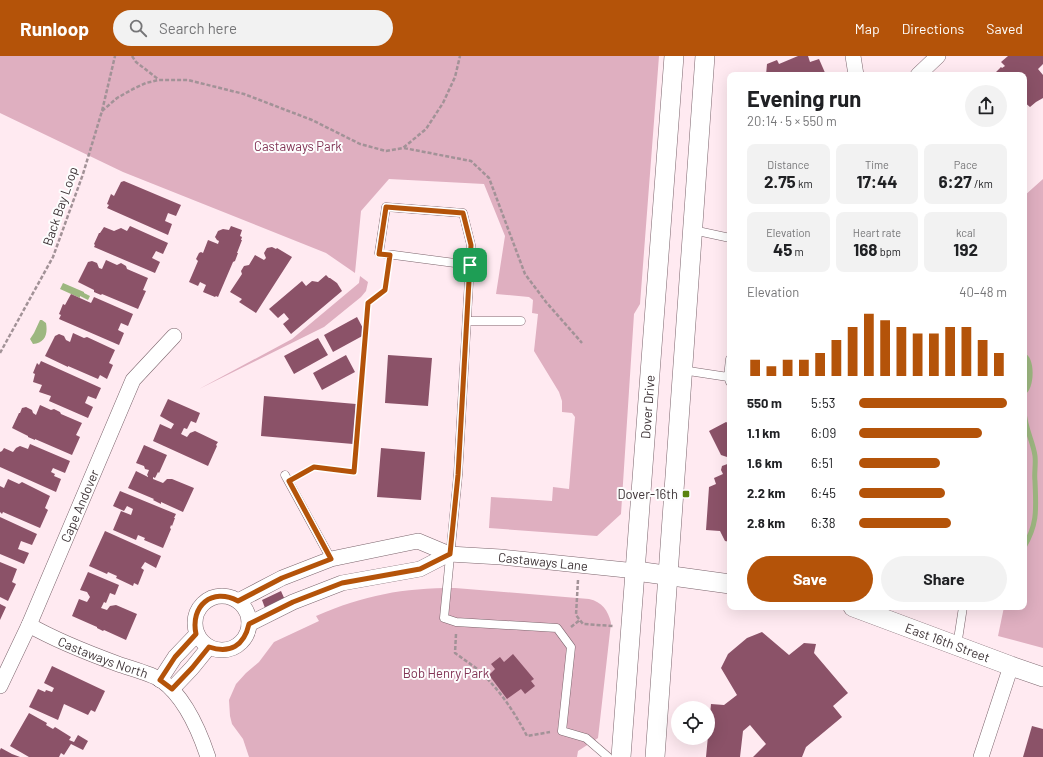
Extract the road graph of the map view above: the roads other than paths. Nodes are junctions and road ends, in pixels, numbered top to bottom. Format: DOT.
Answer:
graph roads {
  1 [pos="674,56"];
  2 [pos="705,56"];
  3 [pos="853,56"];
  4 [pos="938,56"];
  5 [pos="856,72"];
  6 [pos="921,72"];
  7 [pos="692,230"];
  8 [pos="727,237"];
  9 [pos="470,265"];
  10 [pos="467,321"];
  11 [pos="521,321"];
  12 [pos="174,336"];
  13 [pos="682,370"];
  14 [pos="727,380"];
  15 [pos="287,478"];
  16 [pos="450,554"];
  17 [pos="331,559"];
  18 [pos="636,571"];
  19 [pos="667,574"];
  20 [pos="339,584"];
  21 [pos="727,584"];
  22 [pos="238,601"];
  23 [pos="864,610"];
  24 [pos="963,610"];
  25 [pos="249,624"];
  26 [pos="29,625"];
  27 [pos="196,634"];
  28 [pos="957,646"];
  29 [pos="209,647"];
  30 [pos="1011,666"];
  31 [pos="1043,677"];
  32 [pos="166,684"];
  33 [pos="0,686"];
  34 [pos="208,757"];
  35 [pos="608,757"];
  36 [pos="621,757"];
  37 [pos="655,757"];
  38 [pos="981,757"];
  1 -- 18 [label="street, Dover Drive"];
  2 -- 7 [label="street"];
  3 -- 5 [label="street"];
  4 -- 6 [label="street"];
  7 -- 8 [label="lane"];
  7 -- 13 [label="street"];
  9 -- 9 [label="lane"];
  9 -- 10 [label="lane"];
  10 -- 11 [label="lane"];
  10 -- 16 [label="lane"];
  12 -- 26 [label="street, Cape Andover"];
  13 -- 14 [label="lane"];
  13 -- 19 [label="street"];
  15 -- 17 [label="lane"];
  16 -- 17 [label="street, Castaways Lane"];
  16 -- 18 [label="street, Castaways Lane"];
  16 -- 20 [label="street, Castaways Lane"];
  16 -- 35 [label="lane"];
  17 -- 20 [label="street"];
  17 -- 22 [label="street, Castaways Lane"];
  18 -- 19 [label="street"];
  18 -- 36 [label="street, Dover Drive"];
  19 -- 21 [label="street"];
  19 -- 37 [label="street"];
  20 -- 25 [label="street, Castaways Lane"];
  22 -- 25 [label="street"];
  22 -- 27 [label="street"];
  23 -- 28 [label="street, East 16th Street"];
  24 -- 28 [label="lane"];
  25 -- 29 [label="street"];
  26 -- 32 [label="street, Castaways North"];
  26 -- 33 [label="street, Cape Andover"];
  27 -- 29 [label="street"];
  27 -- 32 [label="street"];
  28 -- 30 [label="street, East 16th Street"];
  29 -- 32 [label="street"];
  30 -- 31 [label="street, East 16th Street"];
  30 -- 38 [label="street"];
  32 -- 34 [label="street"];
}
